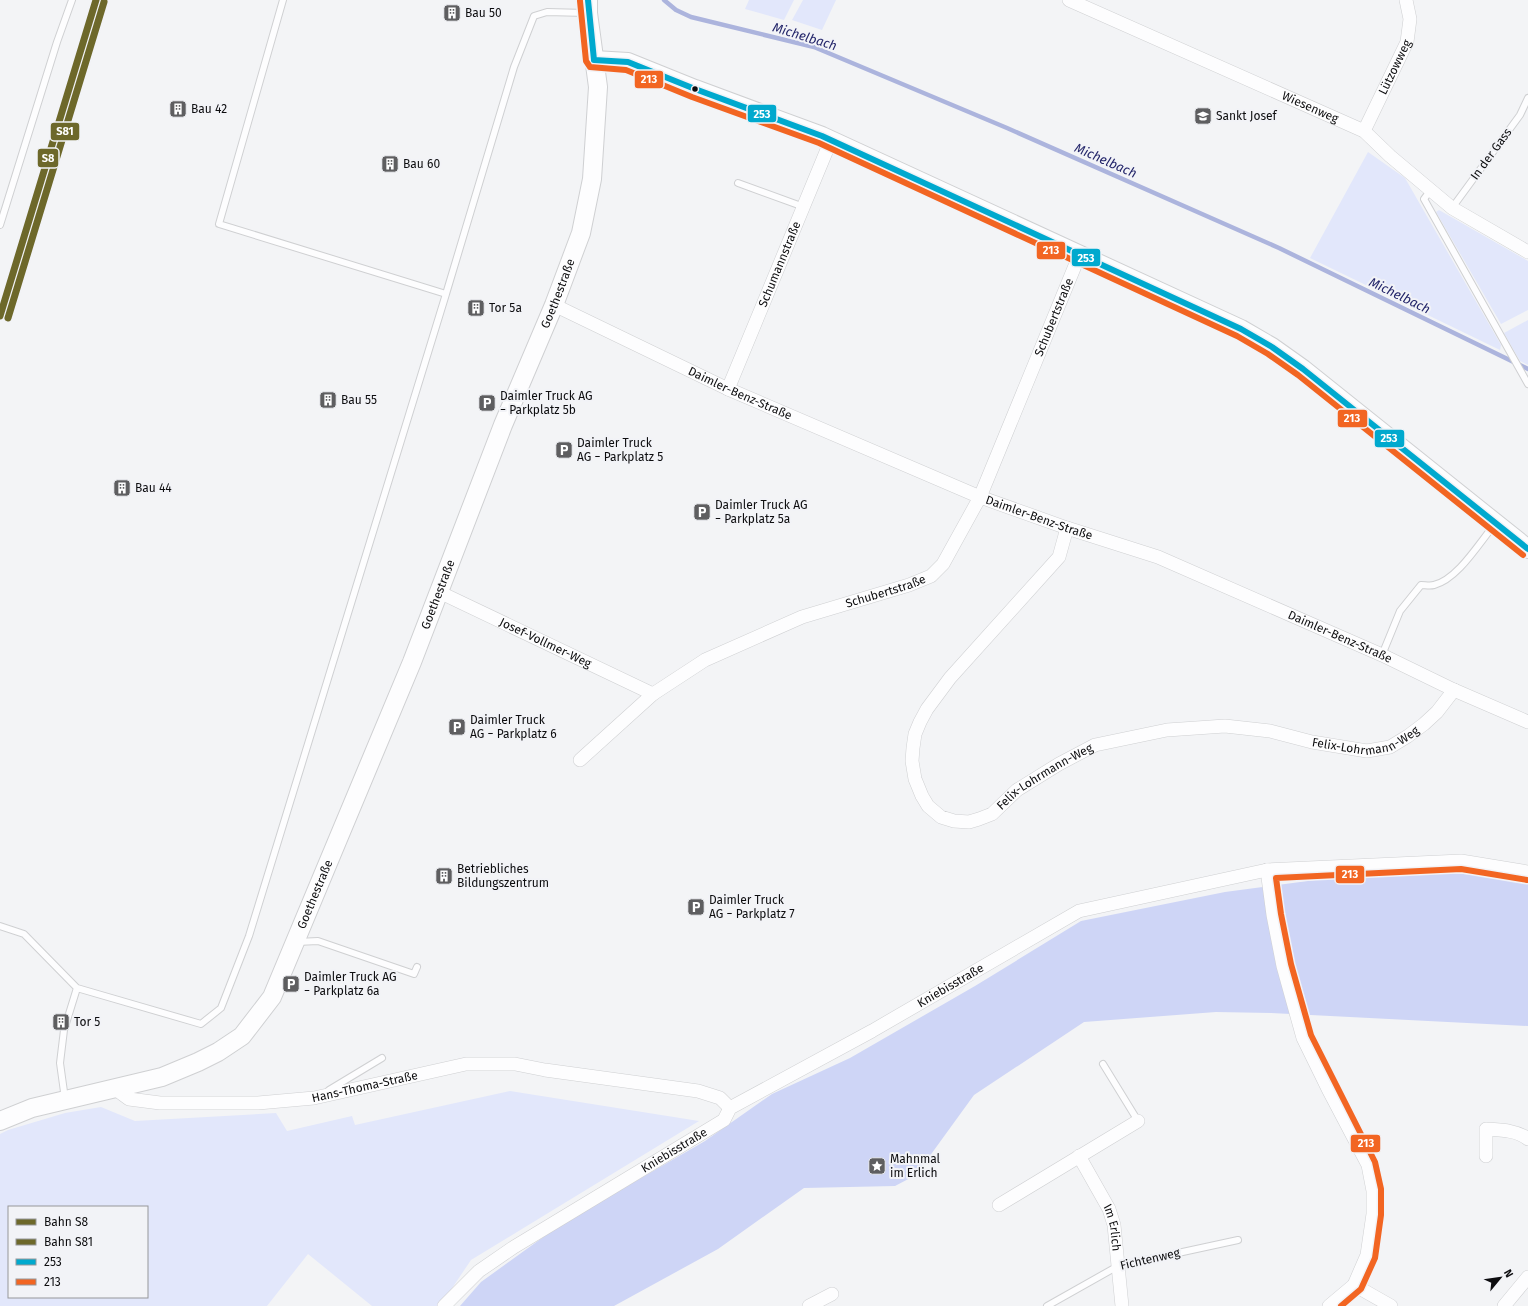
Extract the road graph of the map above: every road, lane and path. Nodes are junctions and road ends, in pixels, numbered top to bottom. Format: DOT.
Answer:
graph roads {
  1 [pos="72,0"];
  2 [pos="283,0"];
  3 [pos="1069,0"];
  4 [pos="1406,0"];
  5 [pos="588,7"];
  6 [pos="594,60"];
  7 [pos="1528,98"];
  8 [pos="1364,131"];
  9 [pos="832,140"];
  10 [pos="738,183"];
  11 [pos="1430,191"];
  12 [pos="804,207"];
  13 [pos="1452,208"];
  14 [pos="0,225"];
  15 [pos="1528,252"];
  16 [pos="1079,256"];
  17 [pos="446,294"];
  18 [pos="554,305"];
  19 [pos="1528,384"];
  20 [pos="728,389"];
  21 [pos="980,497"];
  22 [pos="1496,523"];
  23 [pos="1067,528"];
  24 [pos="1528,549"];
  25 [pos="438,592"];
  26 [pos="1382,655"];
  27 [pos="1454,690"];
  28 [pos="653,694"];
  29 [pos="1528,722"];
  30 [pos="580,760"];
  31 [pos="1267,870"];
  32 [pos="1528,872"];
  33 [pos="0,926"];
  34 [pos="295,942"];
  35 [pos="416,967"];
  36 [pos="77,988"];
  37 [pos="382,1058"];
  38 [pos="1103,1064"];
  39 [pos="114,1088"];
  40 [pos="314,1098"];
  41 [pos="65,1100"];
  42 [pos="730,1108"];
  43 [pos="0,1121"];
  44 [pos="1138,1122"];
  45 [pos="1528,1139"];
  46 [pos="1079,1156"];
  47 [pos="1486,1156"];
  48 [pos="999,1205"];
  49 [pos="1238,1240"];
  50 [pos="1118,1266"];
  51 [pos="1528,1277"];
  52 [pos="1354,1285"];
  53 [pos="832,1294"];
  54 [pos="444,1306"];
  55 [pos="809,1306"];
  56 [pos="1047,1306"];
  57 [pos="1122,1306"];
  58 [pos="1329,1306"];
  59 [pos="1392,1306"];
  60 [pos="1504,1306"];
  1 -- 14 [label="lane"];
  2 -- 17 [label="lane"];
  3 -- 8 [label="street, Wiesenweg"];
  4 -- 8 [label="street, Lützowweg"];
  5 -- 6 [label="street, Goethestraße"];
  5 -- 17 [label="lane"];
  6 -- 9 [label="street"];
  6 -- 18 [label="street, Goethestraße"];
  7 -- 13 [label="lane, In der Gass"];
  8 -- 11 [label="street, Wiesenweg"];
  9 -- 12 [label="street, Schumannstraße"];
  9 -- 16 [label="street"];
  10 -- 12 [label="lane"];
  11 -- 13 [label="street, Wiesenweg"];
  11 -- 19 [label="lane"];
  12 -- 20 [label="street, Schumannstraße"];
  13 -- 15 [label="street, Wiesenweg"];
  16 -- 21 [label="street, Schubertstraße"];
  16 -- 22 [label="street"];
  17 -- 36 [label="lane"];
  18 -- 20 [label="street, Daimler-Benz-Straße"];
  18 -- 25 [label="street, Goethestraße"];
  20 -- 21 [label="street, Daimler-Benz-Straße"];
  21 -- 23 [label="street, Daimler-Benz-Straße"];
  21 -- 28 [label="street, Schubertstraße"];
  22 -- 24 [label="street"];
  22 -- 26 [label="lane"];
  23 -- 26 [label="street, Daimler-Benz-Straße"];
  23 -- 27 [label="street, Felix-Lohrmann-Weg"];
  25 -- 28 [label="street, Josef-Vollmer-Weg"];
  25 -- 34 [label="street, Goethestraße"];
  26 -- 27 [label="street, Daimler-Benz-Straße"];
  27 -- 29 [label="street, Daimler-Benz-Straße"];
  28 -- 30 [label="street, Schubertstraße"];
  31 -- 32 [label="street, Kniebisstraße"];
  31 -- 42 [label="street, Kniebisstraße"];
  31 -- 52 [label="street"];
  33 -- 36 [label="lane"];
  34 -- 35 [label="lane"];
  34 -- 39 [label="street, Goethestraße"];
  36 -- 41 [label="lane"];
  37 -- 40 [label="lane"];
  38 -- 44 [label="lane"];
  39 -- 40 [label="street, Hans-Thoma-Straße"];
  39 -- 41 [label="street"];
  40 -- 42 [label="street, Hans-Thoma-Straße"];
  41 -- 43 [label="street"];
  42 -- 54 [label="street, Kniebisstraße"];
  44 -- 46 [label="street"];
  45 -- 47 [label="street"];
  46 -- 48 [label="street"];
  46 -- 50 [label="street, Im Erlich"];
  49 -- 50 [label="lane, Fichtenweg"];
  50 -- 56 [label="lane, Fichtenweg"];
  50 -- 57 [label="street, Im Erlich"];
  51 -- 60 [label="street"];
  52 -- 58 [label="street"];
  52 -- 59 [label="street"];
  53 -- 55 [label="street"];
}
